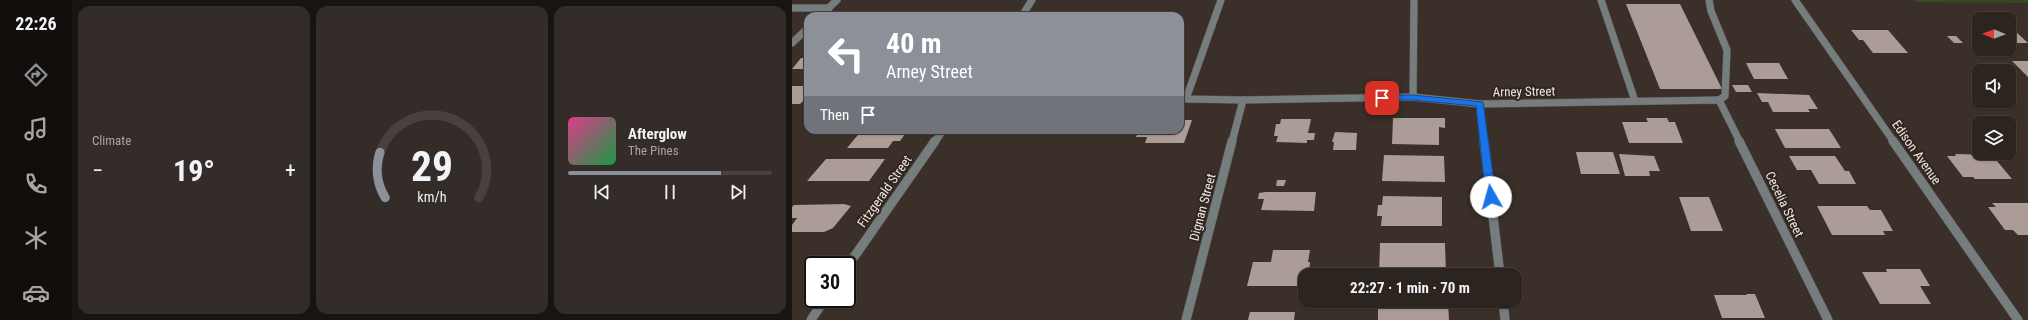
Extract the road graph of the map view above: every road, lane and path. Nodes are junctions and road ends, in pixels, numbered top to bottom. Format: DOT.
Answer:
graph roads {
  1 [pos="837,0"];
  2 [pos="1032,0"];
  3 [pos="1221,0"];
  4 [pos="1414,0"];
  5 [pos="1601,0"];
  6 [pos="1709,0"];
  7 [pos="1795,0"];
  8 [pos="792,8"];
  9 [pos="829,8"];
  10 [pos="824,12"];
  11 [pos="1024,12"];
  12 [pos="804,32"];
  13 [pos="792,43"];
  14 [pos="1413,97"];
  15 [pos="1243,100"];
  16 [pos="1719,100"];
  17 [pos="1635,101"];
  18 [pos="1480,104"];
  19 [pos="939,134"];
  20 [pos="855,256"];
  21 [pos="1499,268"];
  22 [pos="819,308"];
  23 [pos="1504,308"];
  24 [pos="811,320"];
  25 [pos="1186,320"];
  26 [pos="1505,320"];
  27 [pos="1828,320"];
  28 [pos="2018,320"];
  1 -- 9 [label="street"];
  2 -- 11 [label="street"];
  3 -- 15 [label="street, Arney Street"];
  4 -- 14 [label="street"];
  5 -- 17 [label="street"];
  6 -- 16 [label="street"];
  7 -- 28 [label="street, Edison Avenue"];
  8 -- 9 [label="street"];
  9 -- 10 [label="street"];
  12 -- 13 [label="street"];
  14 -- 15 [label="street, Arney Street"];
  14 -- 18 [label="street, Arney Street"];
  15 -- 25 [label="street, Dignan Street"];
  16 -- 17 [label="street, Arney Street"];
  16 -- 27 [label="street, Cecelia Street"];
  17 -- 18 [label="street, Arney Street"];
  18 -- 21 [label="street"];
  19 -- 20 [label="street, Fitzgerald Street"];
  22 -- 24 [label="street"];
  23 -- 26 [label="street"];
}
